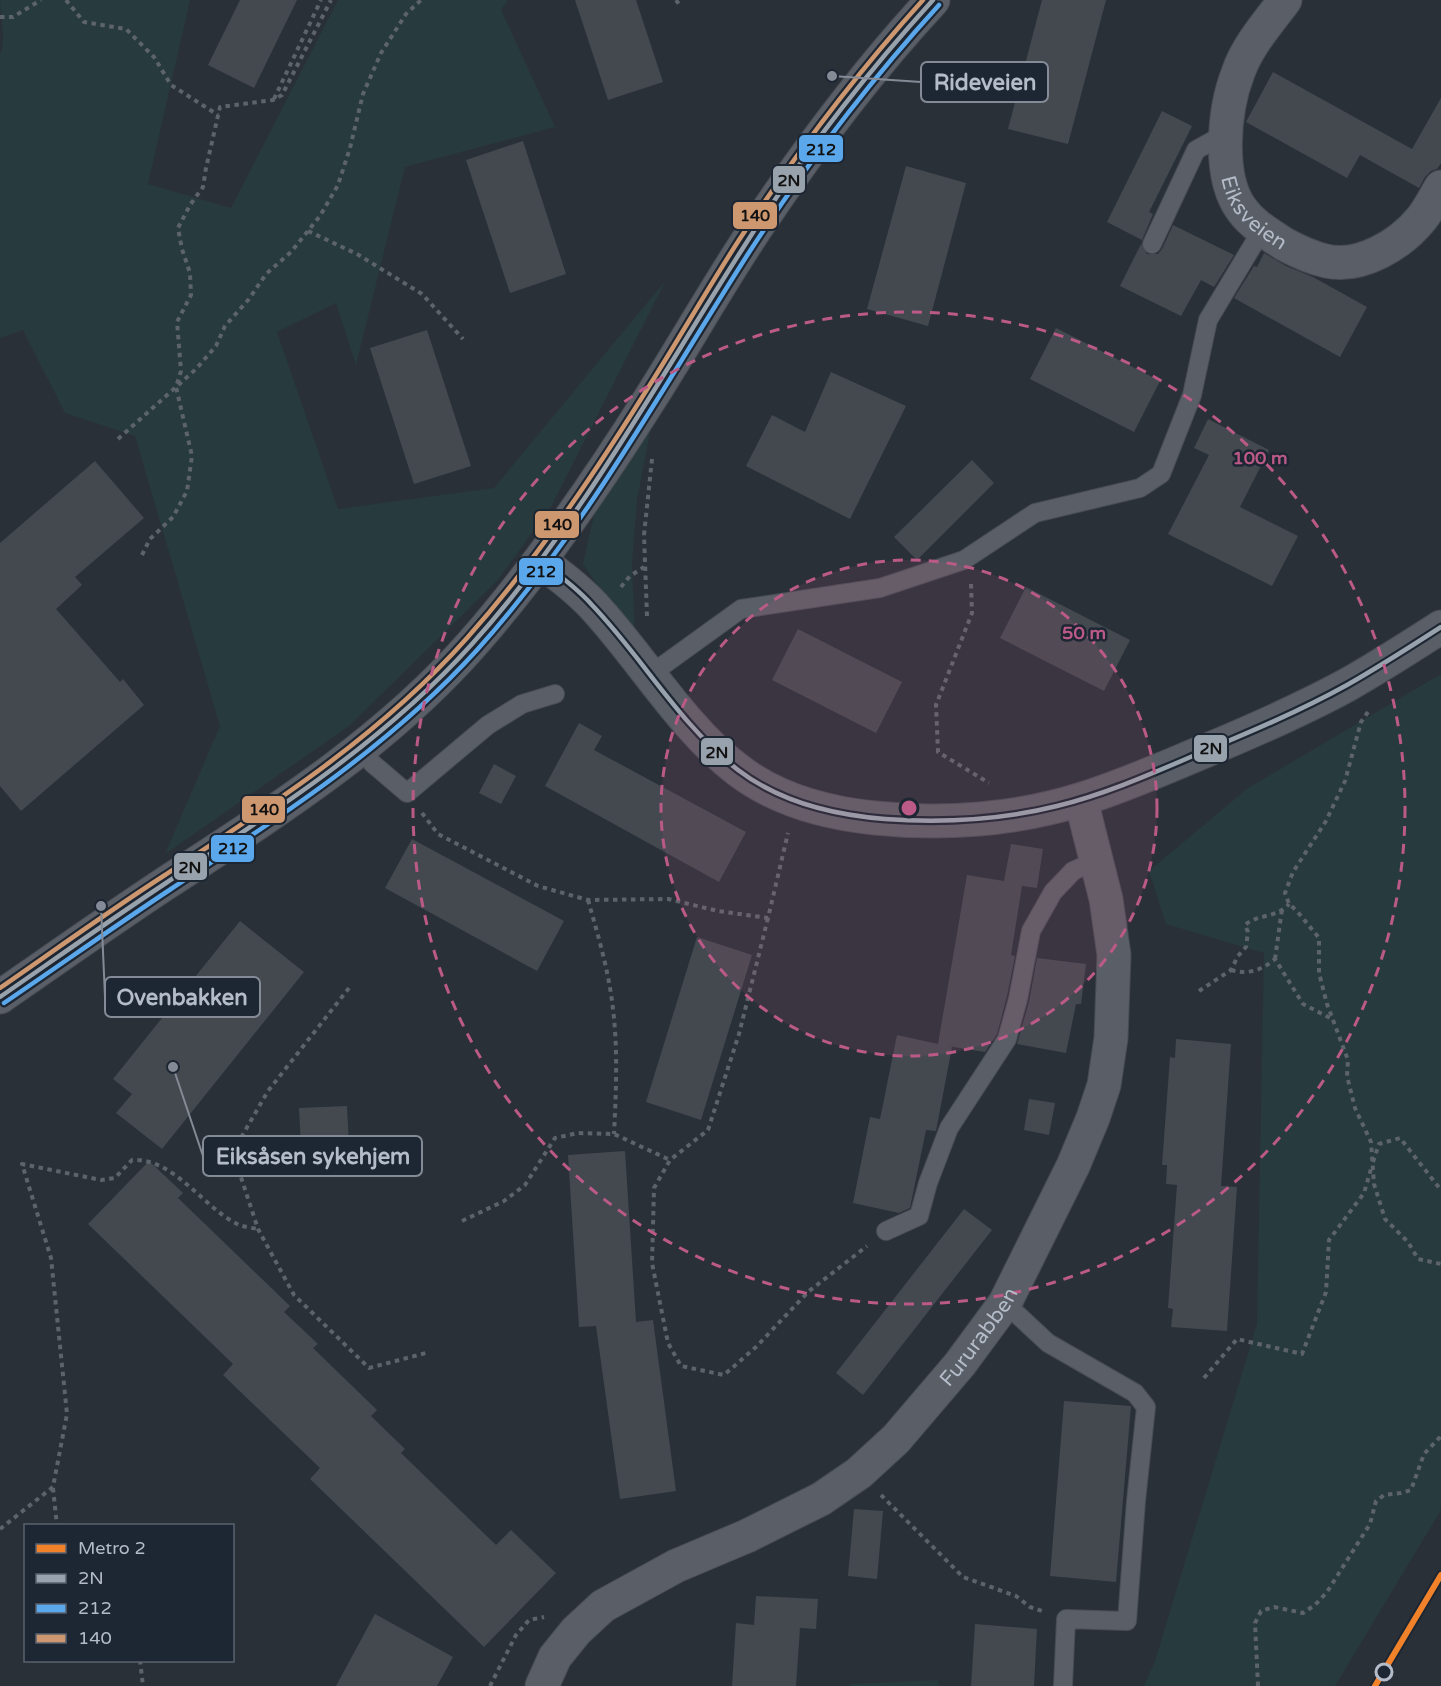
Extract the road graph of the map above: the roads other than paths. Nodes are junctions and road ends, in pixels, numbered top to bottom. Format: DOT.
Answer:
graph roads {
  1 [pos="933,0"];
  2 [pos="1285,0"];
  3 [pos="1225,134"];
  4 [pos="1441,187"];
  5 [pos="1262,230"];
  6 [pos="1152,244"];
  7 [pos="540,561"];
  8 [pos="1441,627"];
  9 [pos="651,675"];
  10 [pos="555,693"];
  11 [pos="360,748"];
  12 [pos="1082,800"];
  13 [pos="1095,861"];
  14 [pos="0,997"];
  15 [pos="885,1231"];
  16 [pos="1005,1303"];
  17 [pos="542,1686"];
  18 [pos="1063,1686"];
  1 -- 7 [label="street"];
  2 -- 3 [label="street, Eiksveien"];
  3 -- 5 [label="street, Eiksveien"];
  3 -- 6 [label="lane"];
  4 -- 5 [label="street, Eiksveien"];
  5 -- 9 [label="lane"];
  7 -- 9 [label="street"];
  7 -- 11 [label="street"];
  8 -- 12 [label="street"];
  9 -- 12 [label="street"];
  10 -- 11 [label="lane"];
  11 -- 14 [label="street"];
  12 -- 13 [label="street, Fururabben"];
  13 -- 15 [label="lane"];
  13 -- 16 [label="street, Fururabben"];
  16 -- 17 [label="street, Fururabben"];
  16 -- 18 [label="lane"];
}
